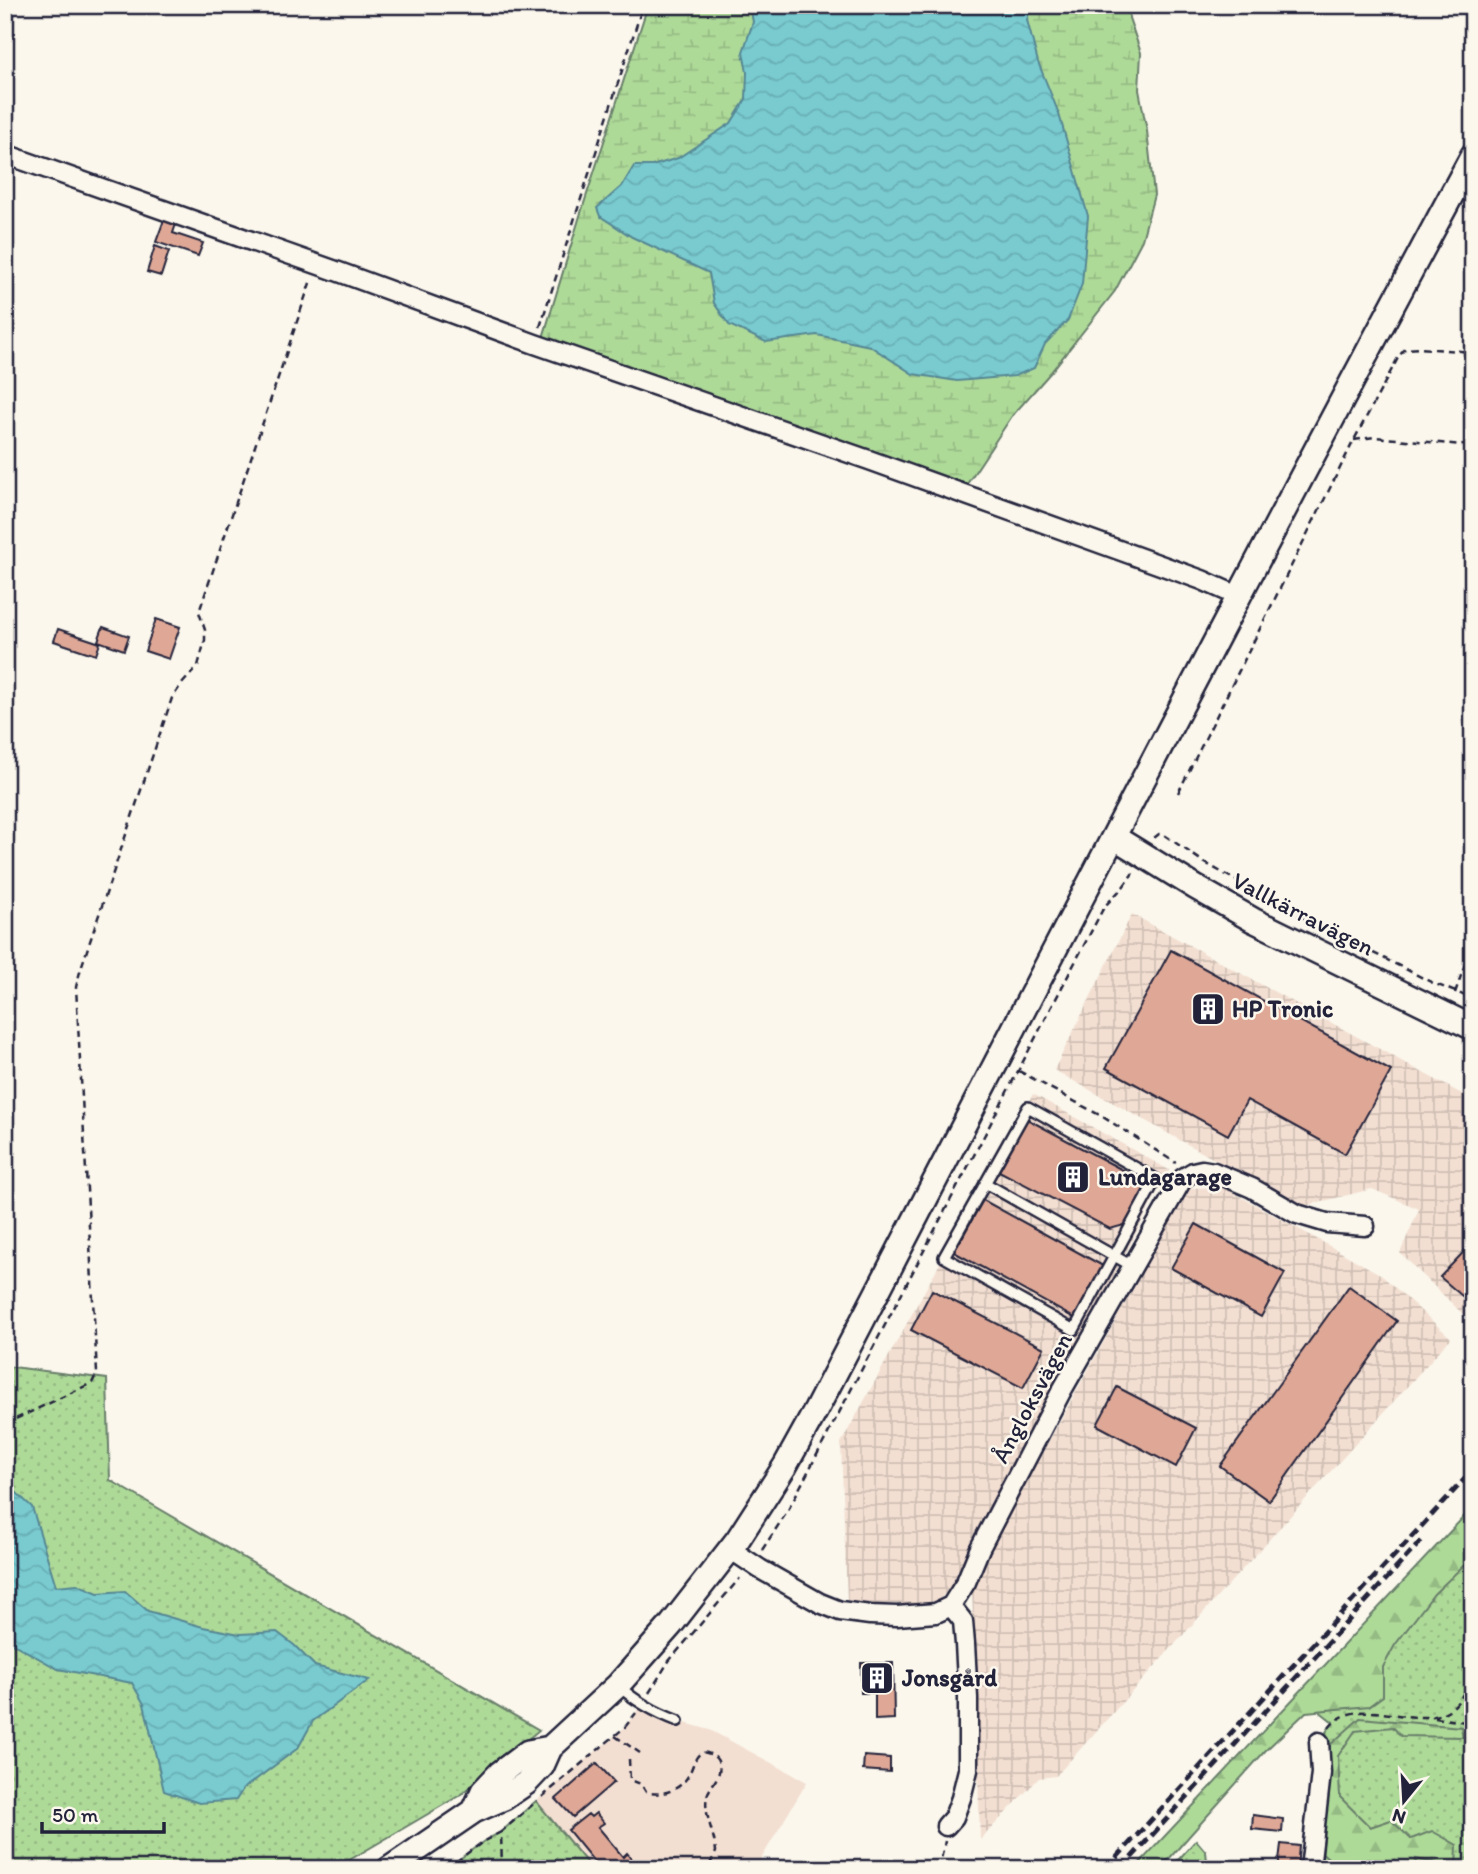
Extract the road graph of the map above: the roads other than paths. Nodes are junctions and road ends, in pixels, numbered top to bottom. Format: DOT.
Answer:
graph roads {
  1 [pos="5,154"];
  2 [pos="1473,155"];
  3 [pos="1238,596"];
  4 [pos="1114,837"];
  5 [pos="1473,1028"];
  6 [pos="985,1183"];
  7 [pos="1365,1226"];
  8 [pos="1115,1256"];
  9 [pos="1132,1266"];
  10 [pos="730,1549"];
  11 [pos="951,1606"];
  12 [pos="618,1685"];
  13 [pos="678,1721"];
  14 [pos="1319,1742"];
  15 [pos="946,1826"];
  16 [pos="389,1869"];
  17 [pos="1310,1869"];
  1 -- 3 [label="street"];
  2 -- 3 [label="main road"];
  3 -- 4 [label="main road"];
  4 -- 5 [label="main road, Vallkärravägen"];
  4 -- 10 [label="main road"];
  6 -- 8 [label="lane"];
  6 -- 8 [label="lane"];
  6 -- 8 [label="lane"];
  7 -- 9 [label="street, Ångloksvägen"];
  8 -- 9 [label="lane"];
  9 -- 11 [label="street, Ångloksvägen"];
  10 -- 11 [label="street"];
  10 -- 12 [label="main road"];
  11 -- 15 [label="street"];
  12 -- 13 [label="lane"];
  12 -- 16 [label="main road"];
  14 -- 17 [label="street"];
}
